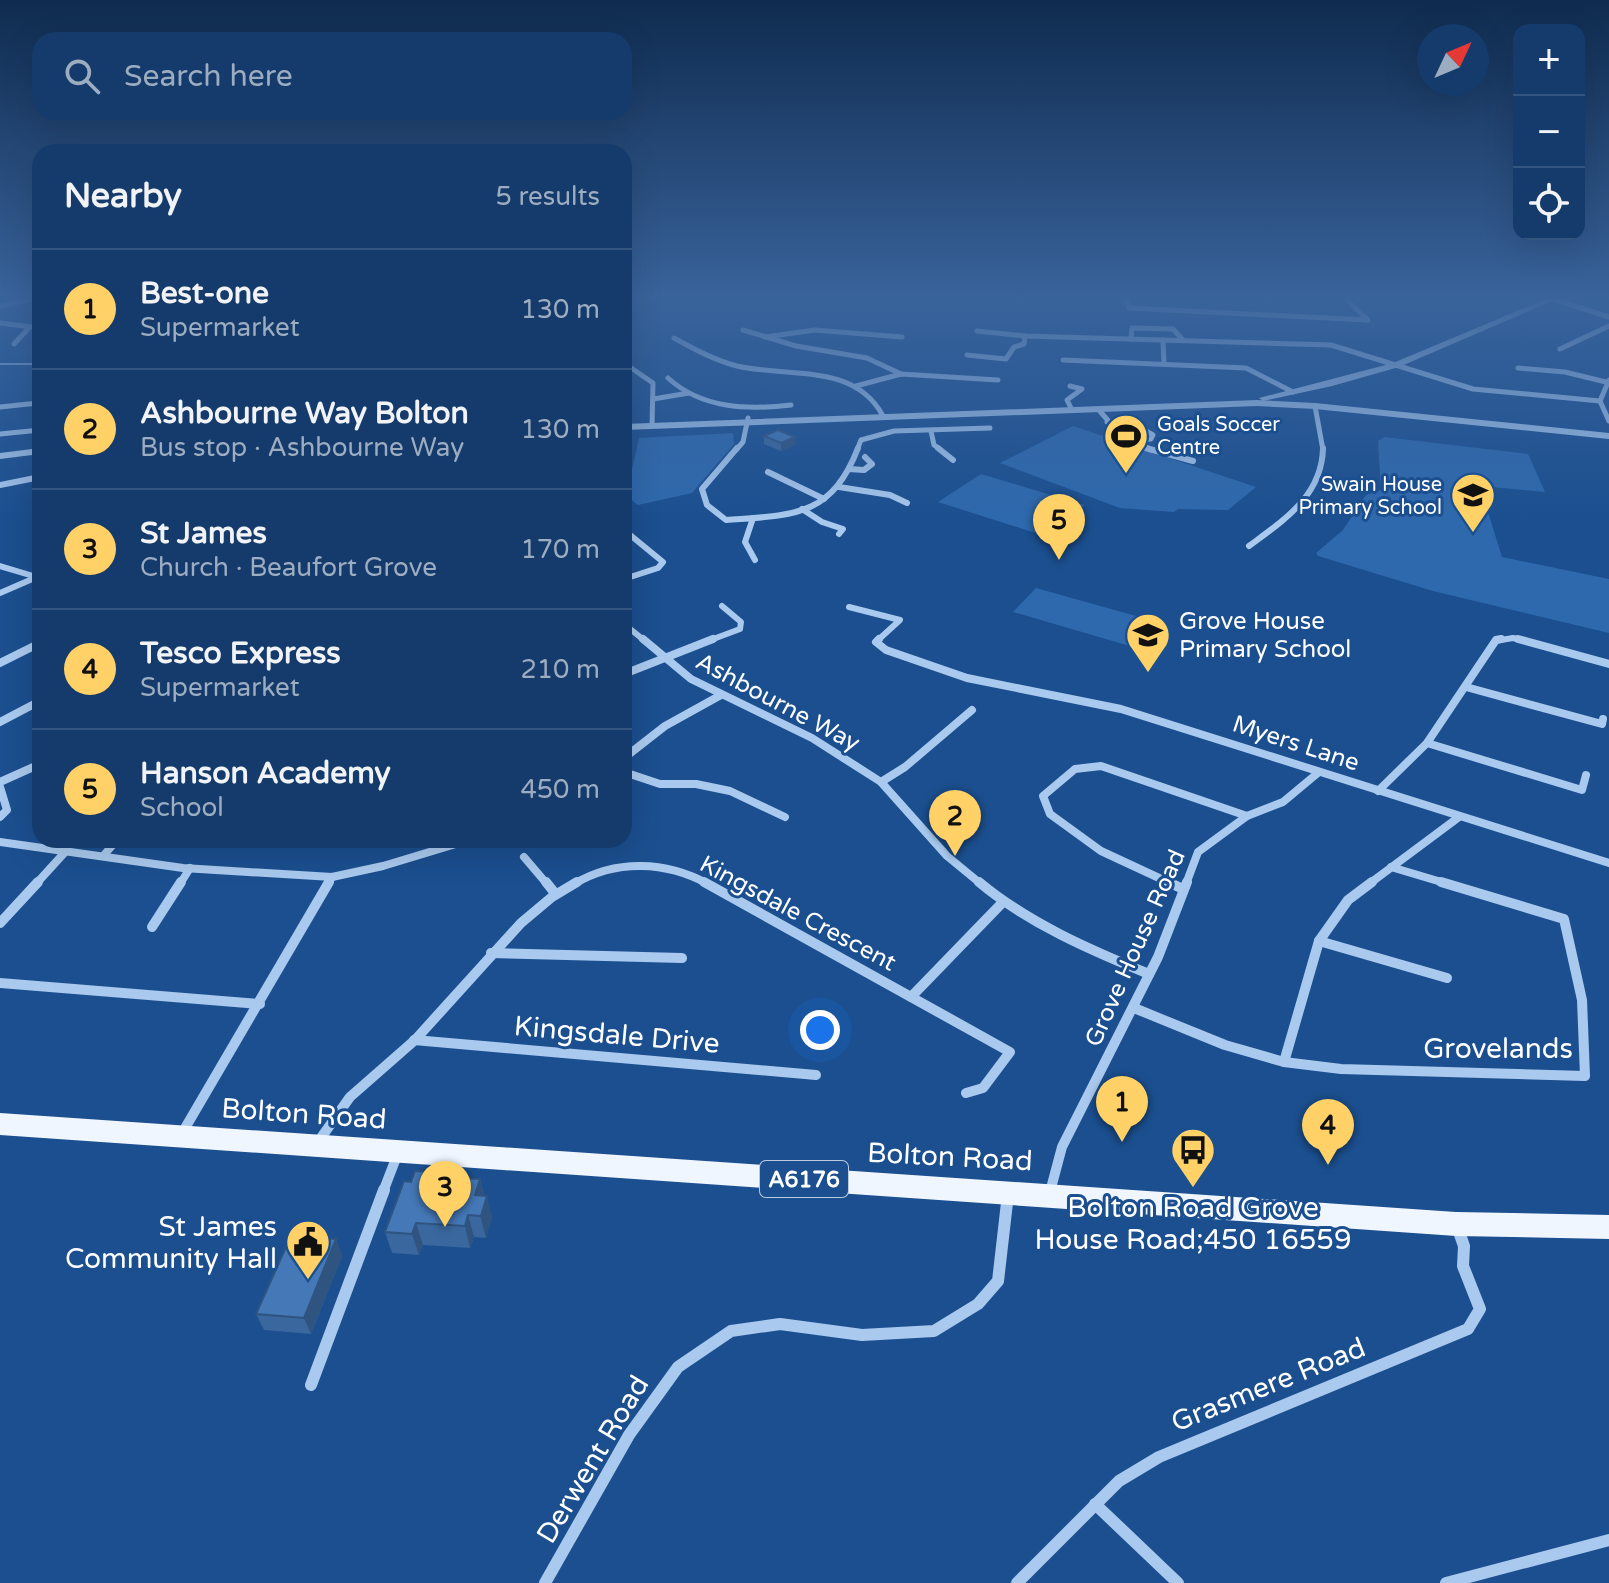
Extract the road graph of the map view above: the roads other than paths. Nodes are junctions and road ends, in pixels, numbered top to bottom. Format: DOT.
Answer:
graph roads {
  1 [pos="638,373"];
  2 [pos="797,373"];
  3 [pos="1259,373"];
  4 [pos="1368,373"];
  5 [pos="1421,373"];
  6 [pos="1569,373"];
  7 [pos="901,374"];
  8 [pos="668,378"];
  9 [pos="998,380"];
  10 [pos="1607,381"];
  11 [pos="1329,384"];
  12 [pos="856,386"];
  13 [pos="1070,386"];
  14 [pos="1293,392"];
  15 [pos="689,393"];
  16 [pos="653,399"];
  17 [pos="1600,401"];
  18 [pos="1257,403"];
  19 [pos="32,404"];
  20 [pos="791,405"];
  21 [pos="1315,406"];
  22 [pos="0,407"];
  23 [pos="1098,409"];
  24 [pos="1072,410"];
  25 [pos="1360,411"];
  26 [pos="883,416"];
  27 [pos="748,420"];
  28 [pos="1609,421"];
  29 [pos="1106,422"];
  30 [pos="652,423"];
  31 [pos="632,424"];
  32 [pos="990,428"];
  33 [pos="32,431"];
  34 [pos="931,431"];
  35 [pos="0,434"];
  36 [pos="1609,436"];
  37 [pos="1126,441"];
  38 [pos="32,452"];
  39 [pos="0,456"];
  40 [pos="865,457"];
  41 [pos="953,460"];
  42 [pos="1193,461"];
  43 [pos="849,469"];
  44 [pos="768,472"];
  45 [pos="32,479"];
  46 [pos="0,485"];
  47 [pos="839,487"];
  48 [pos="824,499"];
  49 [pos="907,503"];
  50 [pos="802,509"];
  51 [pos="753,518"];
  52 [pos="839,534"];
  53 [pos="632,537"];
  54 [pos="1249,546"];
  55 [pos="764,551"];
  56 [pos="0,566"];
  57 [pos="32,575"];
  58 [pos="632,576"];
  59 [pos="32,580"];
  60 [pos="0,593"];
  61 [pos="722,606"];
  62 [pos="849,607"];
  63 [pos="632,631"];
  64 [pos="32,647"];
  65 [pos="664,660"];
  66 [pos="0,663"];
  67 [pos="1609,664"];
  68 [pos="632,671"];
  69 [pos="1466,687"];
  70 [pos="721,695"];
  71 [pos="32,705"];
  72 [pos="972,710"];
  73 [pos="1603,719"];
  74 [pos="0,722"];
  75 [pos="1427,743"];
  76 [pos="632,752"];
  77 [pos="32,768"];
  78 [pos="1319,772"];
  79 [pos="632,775"];
  80 [pos="1586,775"];
  81 [pos="881,782"];
  82 [pos="0,784"];
  83 [pos="1378,791"];
  84 [pos="1247,816"];
  85 [pos="0,817"];
  86 [pos="785,817"];
  87 [pos="1459,817"];
  88 [pos="0,842"];
  89 [pos="32,846"];
  90 [pos="44,848"];
  91 [pos="110,848"];
  92 [pos="443,848"];
  93 [pos="66,851"];
  94 [pos="104,855"];
  95 [pos="524,857"];
  96 [pos="1609,863"];
  97 [pos="1391,867"];
  98 [pos="190,868"];
  99 [pos="332,877"];
  100 [pos="1183,889"];
  101 [pos="554,892"];
  102 [pos="1003,902"];
  103 [pos="0,923"];
  104 [pos="152,927"];
  105 [pos="1319,941"];
  106 [pos="491,953"];
  107 [pos="682,958"];
  108 [pos="1149,974"];
  109 [pos="1447,978"];
  110 [pos="0,983"];
  111 [pos="911,997"];
  112 [pos="260,1004"];
  113 [pos="1134,1008"];
  114 [pos="414,1040"];
  115 [pos="1284,1062"];
  116 [pos="816,1075"];
  117 [pos="966,1093"];
  118 [pos="0,1124"];
  119 [pos="181,1136"];
  120 [pos="316,1145"];
  121 [pos="399,1152"];
  122 [pos="1008,1194"];
  123 [pos="1050,1194"];
  124 [pos="1456,1224"];
  125 [pos="1609,1227"];
  126 [pos="311,1385"];
  127 [pos="1095,1504"];
  128 [pos="1609,1540"];
  129 [pos="545,1583"];
  130 [pos="1017,1583"];
  131 [pos="1178,1583"];
  132 [pos="1446,1583"];
  1 -- 16 [label="street"];
  2 -- 12 [label="street"];
  3 -- 14 [label="street"];
  4 -- 11 [label="street"];
  5 -- 17 [label="street"];
  6 -- 10 [label="street"];
  7 -- 9 [label="street"];
  7 -- 12 [label="street"];
  8 -- 15 [label="street"];
  10 -- 17 [label="street"];
  11 -- 14 [label="street"];
  11 -- 25 [label="street"];
  12 -- 26 [label="street"];
  13 -- 24 [label="street"];
  14 -- 18 [label="street"];
  15 -- 16 [label="street"];
  15 -- 20 [label="street"];
  16 -- 30 [label="street"];
  17 -- 28 [label="street"];
  18 -- 21 [label="street"];
  18 -- 23 [label="street"];
  19 -- 22 [label="street"];
  21 -- 25 [label="street"];
  21 -- 54 [label="street"];
  23 -- 24 [label="street"];
  23 -- 29 [label="street"];
  24 -- 26 [label="street"];
  25 -- 36 [label="street"];
  26 -- 27 [label="street"];
  27 -- 30 [label="street"];
  27 -- 51 [label="street"];
  29 -- 37 [label="street"];
  29 -- 37 [label="street"];
  30 -- 31 [label="street"];
  32 -- 34 [label="street"];
  33 -- 35 [label="street"];
  34 -- 41 [label="street"];
  34 -- 43 [label="street"];
  37 -- 42 [label="street"];
  38 -- 39 [label="street"];
  40 -- 43 [label="street"];
  43 -- 47 [label="street"];
  44 -- 48 [label="street"];
  45 -- 46 [label="street"];
  47 -- 48 [label="street"];
  47 -- 49 [label="street"];
  48 -- 50 [label="street"];
  50 -- 51 [label="street"];
  50 -- 52 [label="street"];
  51 -- 55 [label="street"];
  53 -- 58 [label="street"];
  56 -- 57 [label="street"];
  59 -- 60 [label="street"];
  61 -- 65 [label="street"];
  62 -- 78 [label="street, Myers Lane"];
  63 -- 65 [label="street, Ashbourne Way"];
  64 -- 66 [label="street"];
  65 -- 68 [label="street"];
  65 -- 70 [label="street, Ashbourne Way"];
  67 -- 69 [label="street"];
  69 -- 73 [label="street"];
  69 -- 75 [label="street"];
  70 -- 76 [label="street"];
  70 -- 81 [label="street, Ashbourne Way"];
  71 -- 74 [label="street"];
  72 -- 81 [label="street"];
  75 -- 80 [label="street"];
  75 -- 83 [label="street"];
  77 -- 82 [label="street"];
  78 -- 83 [label="street, Myers Lane"];
  78 -- 84 [label="street, Grove House Road"];
  79 -- 86 [label="street"];
  81 -- 102 [label="street, Ashbourne Way"];
  82 -- 85 [label="street"];
  83 -- 87 [label="street, Myers Lane"];
  84 -- 100 [label="street, Grove House Road"];
  84 -- 100 [label="street"];
  87 -- 96 [label="street, Myers Lane"];
  87 -- 97 [label="street"];
  88 -- 89 [label="street"];
  90 -- 93 [label="street"];
  91 -- 94 [label="street"];
  92 -- 99 [label="street"];
  93 -- 94 [label="street"];
  93 -- 103 [label="street"];
  94 -- 98 [label="street"];
  95 -- 101 [label="street"];
  97 -- 105 [label="street"];
  97 -- 115 [label="street, Grovelands"];
  98 -- 99 [label="street"];
  98 -- 104 [label="street"];
  99 -- 112 [label="street"];
  100 -- 108 [label="street, Grove House Road"];
  101 -- 106 [label="street, Kingsdale Crescent"];
  101 -- 111 [label="street, Kingsdale Crescent"];
  102 -- 108 [label="street, Ashbourne Way"];
  102 -- 111 [label="street"];
  105 -- 109 [label="street"];
  105 -- 115 [label="street"];
  106 -- 107 [label="street"];
  106 -- 114 [label="street, Kingsdale Crescent"];
  108 -- 113 [label="street, Grove House Road"];
  110 -- 112 [label="street"];
  111 -- 117 [label="street, Kingsdale Crescent"];
  112 -- 119 [label="street"];
  113 -- 115 [label="street, Grovelands"];
  113 -- 123 [label="street, Grove House Road"];
  114 -- 116 [label="street, Kingsdale Drive"];
  114 -- 120 [label="street, Kingsdale Crescent"];
  118 -- 119 [label="main road, Bolton Road / A6176"];
  119 -- 120 [label="main road, Bolton Road / A6176"];
  120 -- 121 [label="main road, Bolton Road / A6176"];
  121 -- 122 [label="main road, Bolton Road / A6176"];
  121 -- 126 [label="street"];
  122 -- 123 [label="main road, Bolton Road / A6176"];
  122 -- 129 [label="street, Derwent Road"];
  123 -- 124 [label="main road, Bolton Road / A6176"];
  124 -- 125 [label="main road, Bolton Road / A6176"];
  124 -- 127 [label="street, Grasmere Road"];
  127 -- 130 [label="street, Grasmere Road"];
  127 -- 131 [label="street"];
  128 -- 132 [label="street"];
}
